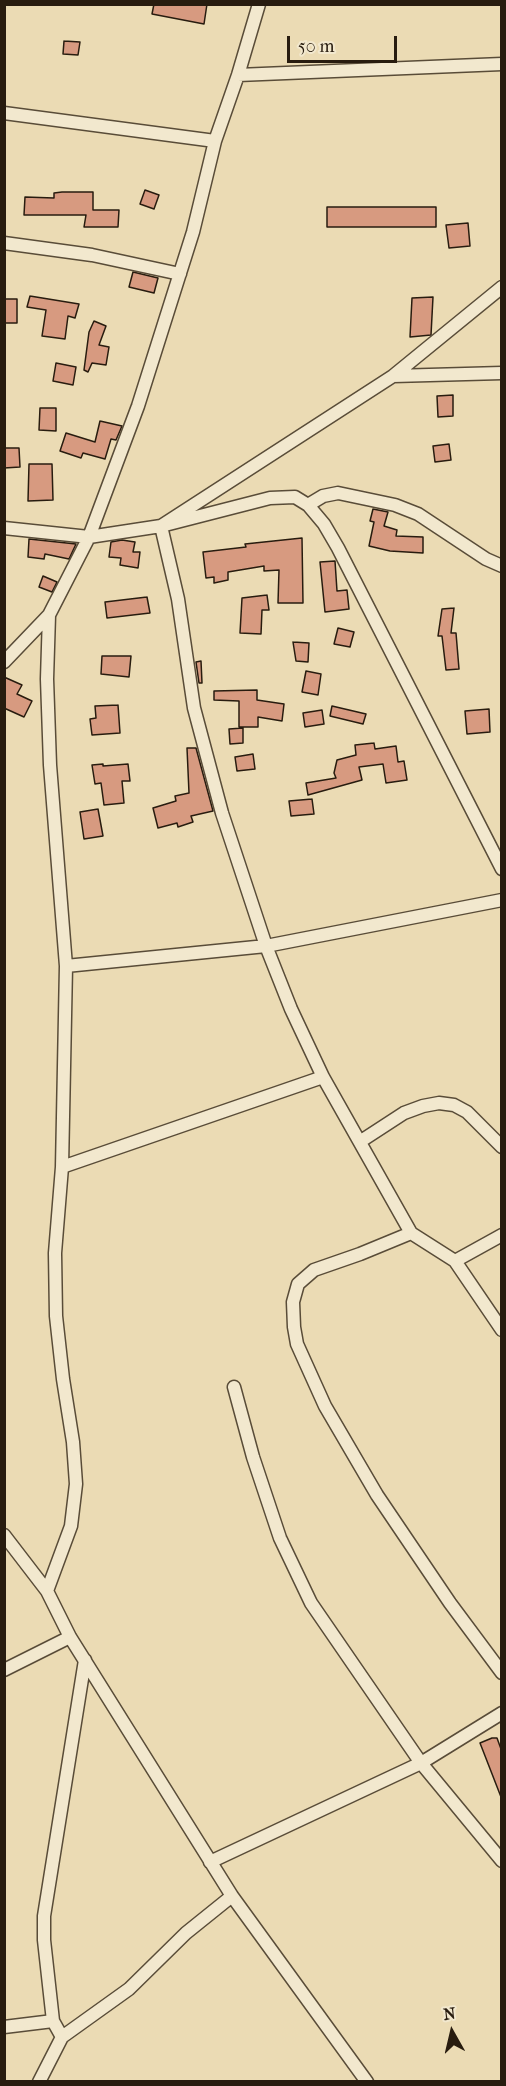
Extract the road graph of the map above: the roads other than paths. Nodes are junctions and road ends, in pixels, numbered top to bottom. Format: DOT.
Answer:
graph roads {
  1 [pos="259,4"];
  2 [pos="501,64"];
  3 [pos="238,75"];
  4 [pos="4,113"];
  5 [pos="215,141"];
  6 [pos="4,243"];
  7 [pos="180,274"];
  8 [pos="501,287"];
  9 [pos="501,373"];
  10 [pos="393,376"];
  11 [pos="308,505"];
  12 [pos="161,526"];
  13 [pos="4,528"];
  14 [pos="89,537"];
  15 [pos="501,566"];
  16 [pos="49,615"];
  17 [pos="4,662"];
  18 [pos="501,869"];
  19 [pos="501,900"];
  20 [pos="266,946"];
  21 [pos="66,966"];
  22 [pos="323,1077"];
  23 [pos="360,1141"];
  24 [pos="501,1147"];
  25 [pos="62,1167"];
  26 [pos="411,1233"];
  27 [pos="501,1235"];
  28 [pos="455,1261"];
  29 [pos="501,1330"];
  30 [pos="234,1387"];
  31 [pos="4,1535"];
  32 [pos="46,1591"];
  33 [pos="70,1637"];
  34 [pos="85,1660"];
  35 [pos="4,1670"];
  36 [pos="501,1673"];
  37 [pos="501,1713"];
  38 [pos="421,1763"];
  39 [pos="501,1861"];
  40 [pos="210,1862"];
  41 [pos="232,1896"];
  42 [pos="53,2021"];
  43 [pos="4,2027"];
  44 [pos="62,2037"];
  45 [pos="39,2082"];
  46 [pos="367,2082"];
  1 -- 3 [label="street"];
  2 -- 3 [label="street"];
  3 -- 5 [label="street"];
  4 -- 5 [label="street"];
  5 -- 7 [label="street"];
  6 -- 7 [label="street"];
  7 -- 14 [label="street"];
  8 -- 10 [label="street"];
  9 -- 10 [label="street"];
  10 -- 12 [label="street"];
  11 -- 12 [label="street"];
  11 -- 15 [label="street"];
  11 -- 18 [label="street"];
  12 -- 14 [label="street"];
  12 -- 20 [label="street"];
  13 -- 14 [label="street"];
  14 -- 16 [label="street"];
  16 -- 17 [label="street"];
  16 -- 21 [label="street"];
  19 -- 20 [label="street"];
  20 -- 21 [label="street"];
  20 -- 22 [label="street"];
  21 -- 25 [label="street"];
  22 -- 23 [label="street"];
  22 -- 25 [label="street"];
  23 -- 24 [label="street"];
  23 -- 26 [label="street"];
  25 -- 32 [label="street"];
  26 -- 28 [label="street"];
  26 -- 36 [label="street"];
  27 -- 28 [label="street"];
  28 -- 29 [label="street"];
  30 -- 38 [label="street"];
  31 -- 32 [label="street"];
  32 -- 33 [label="street"];
  33 -- 34 [label="street"];
  33 -- 35 [label="street"];
  34 -- 40 [label="street"];
  34 -- 42 [label="street"];
  37 -- 38 [label="street"];
  38 -- 39 [label="street"];
  38 -- 40 [label="street"];
  40 -- 41 [label="street"];
  41 -- 44 [label="street"];
  41 -- 46 [label="street"];
  42 -- 43 [label="street"];
  42 -- 44 [label="street"];
  44 -- 45 [label="street"];
}
